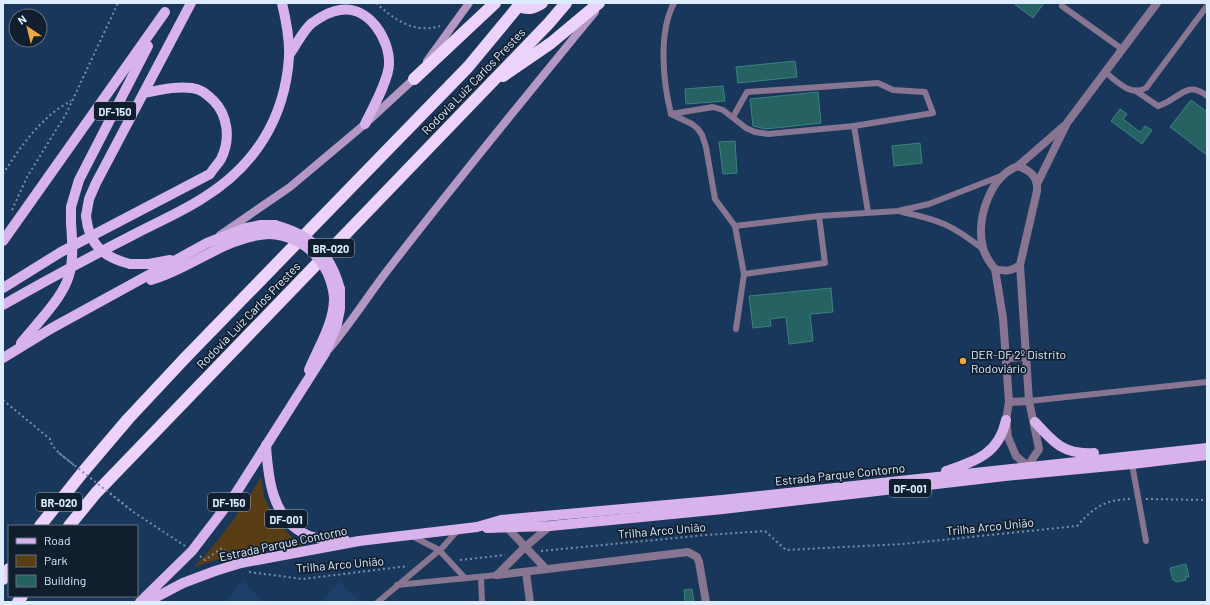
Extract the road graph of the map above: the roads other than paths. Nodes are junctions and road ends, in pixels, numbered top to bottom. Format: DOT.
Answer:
graph roads {
  1 [pos="191,3"];
  2 [pos="282,3"];
  3 [pos="469,3"];
  4 [pos="494,3"];
  5 [pos="542,3"];
  6 [pos="566,3"];
  7 [pos="599,3"];
  8 [pos="602,3"];
  9 [pos="674,3"];
  10 [pos="1157,3"];
  11 [pos="520,4"];
  12 [pos="1062,6"];
  13 [pos="1207,6"];
  14 [pos="168,7"];
  15 [pos="1122,49"];
  16 [pos="289,56"];
  17 [pos="1105,72"];
  18 [pos="414,79"];
  19 [pos="488,84"];
  20 [pos="1136,91"];
  21 [pos="144,93"];
  22 [pos="1207,96"];
  23 [pos="671,114"];
  24 [pos="734,117"];
  25 [pos="1067,123"];
  26 [pos="365,124"];
  27 [pos="854,126"];
  28 [pos="1018,166"];
  29 [pos="1001,176"];
  30 [pos="1038,182"];
  31 [pos="898,211"];
  32 [pos="868,212"];
  33 [pos="819,216"];
  34 [pos="735,226"];
  35 [pos="3,241"];
  36 [pos="207,243"];
  37 [pos="983,249"];
  38 [pos="182,258"];
  39 [pos="1020,265"];
  40 [pos="995,269"];
  41 [pos="744,274"];
  42 [pos="135,283"];
  43 [pos="3,288"];
  44 [pos="337,293"];
  45 [pos="3,305"];
  46 [pos="736,329"];
  47 [pos="14,350"];
  48 [pos="326,353"];
  49 [pos="1026,357"];
  50 [pos="3,358"];
  51 [pos="1006,358"];
  52 [pos="1207,382"];
  53 [pos="296,397"];
  54 [pos="1029,401"];
  55 [pos="1008,402"];
  56 [pos="1006,420"];
  57 [pos="1035,422"];
  58 [pos="266,445"];
  59 [pos="1207,448"];
  60 [pos="1196,449"];
  61 [pos="1207,455"];
  62 [pos="1132,464"];
  63 [pos="1028,466"];
  64 [pos="1052,471"];
  65 [pos="1005,476"];
  66 [pos="924,477"];
  67 [pos="504,524"];
  68 [pos="41,525"];
  69 [pos="70,525"];
  70 [pos="550,526"];
  71 [pos="458,530"];
  72 [pos="409,534"];
  73 [pos="359,541"];
  74 [pos="1146,541"];
  75 [pos="525,547"];
  76 [pos="439,550"];
  77 [pos="546,569"];
  78 [pos="526,572"];
  79 [pos="497,575"];
  80 [pos="481,576"];
  81 [pos="465,578"];
  82 [pos="397,585"];
  83 [pos="140,602"];
  84 [pos="147,602"];
  85 [pos="379,602"];
  86 [pos="482,602"];
  87 [pos="530,602"];
  88 [pos="706,602"];
  1 -- 21 [label="main road, DF-150"];
  2 -- 16 [label="main road"];
  3 -- 18 [label="main road"];
  4 -- 18 [label="highway"];
  5 -- 11 [label="highway"];
  6 -- 19 [label="highway, Rodovia Luiz Carlos Prestes / BR-020"];
  7 -- 19 [label="highway"];
  8 -- 48 [label="main road"];
  9 -- 23 [label="lane"];
  10 -- 15 [label="street"];
  11 -- 68 [label="highway, Rodovia Luiz Carlos Prestes / BR-020"];
  12 -- 15 [label="lane"];
  13 -- 20 [label="lane"];
  14 -- 35 [label="main road"];
  14 -- 47 [label="main road, DF-150, bridge"];
  15 -- 17 [label="street"];
  16 -- 26 [label="main road"];
  16 -- 45 [label="main road"];
  17 -- 20 [label="lane"];
  17 -- 25 [label="street"];
  18 -- 26 [label="main road"];
  19 -- 69 [label="highway, Rodovia Luiz Carlos Prestes / BR-020"];
  20 -- 22 [label="lane"];
  21 -- 38 [label="main road, DF-150, bridge"];
  21 -- 43 [label="main road"];
  23 -- 24 [label="lane"];
  23 -- 34 [label="lane"];
  24 -- 27 [label="lane"];
  24 -- 27 [label="lane"];
  25 -- 28 [label="street"];
  25 -- 30 [label="street"];
  26 -- 36 [label="main road"];
  27 -- 32 [label="lane"];
  28 -- 29 [label="street"];
  28 -- 30 [label="street"];
  29 -- 31 [label="lane"];
  29 -- 37 [label="street"];
  30 -- 39 [label="street"];
  31 -- 32 [label="lane"];
  31 -- 37 [label="lane"];
  32 -- 33 [label="lane"];
  33 -- 34 [label="lane"];
  33 -- 41 [label="lane"];
  34 -- 41 [label="lane"];
  36 -- 38 [label="main road, DF-150"];
  36 -- 44 [label="main road, DF-150, bridge"];
  37 -- 40 [label="street"];
  38 -- 42 [label="main road, DF-150"];
  39 -- 40 [label="street"];
  39 -- 49 [label="street"];
  40 -- 51 [label="street"];
  41 -- 46 [label="lane"];
  42 -- 44 [label="main road, bridge"];
  42 -- 47 [label="main road, DF-150"];
  44 -- 48 [label="main road, DF-150"];
  44 -- 53 [label="main road"];
  47 -- 50 [label="main road, DF-150"];
  48 -- 53 [label="main road, DF-150"];
  49 -- 51 [label="street"];
  49 -- 54 [label="street"];
  51 -- 55 [label="street"];
  52 -- 54 [label="lane"];
  53 -- 58 [label="main road, DF-150"];
  54 -- 55 [label="street"];
  54 -- 57 [label="street"];
  55 -- 56 [label="street"];
  56 -- 63 [label="street"];
  56 -- 66 [label="main road"];
  57 -- 60 [label="main road"];
  57 -- 63 [label="street"];
  58 -- 73 [label="main road, Estrada Parque Contorno / DF-001"];
  58 -- 83 [label="main road, DF-150"];
  59 -- 60 [label="main road, Estrada Parque Contorno / DF-001"];
  60 -- 63 [label="main road, Estrada Parque Contorno / DF-001"];
  61 -- 62 [label="main road, Estrada Parque Contorno / DF-001"];
  62 -- 64 [label="main road, Estrada Parque Contorno / DF-001"];
  62 -- 74 [label="lane"];
  63 -- 64 [label="main road"];
  63 -- 65 [label="main road"];
  63 -- 66 [label="main road, Estrada Parque Contorno / DF-001"];
  64 -- 65 [label="main road, Estrada Parque Contorno / DF-001"];
  65 -- 70 [label="main road, Estrada Parque Contorno / DF-001"];
  66 -- 67 [label="main road, Estrada Parque Contorno / DF-001"];
  67 -- 70 [label="main road, Estrada Parque Contorno / DF-001"];
  67 -- 71 [label="main road, Estrada Parque Contorno / DF-001"];
  67 -- 75 [label="street"];
  70 -- 75 [label="street"];
  71 -- 72 [label="main road, Estrada Parque Contorno / DF-001"];
  71 -- 76 [label="lane"];
  72 -- 73 [label="main road, Estrada Parque Contorno / DF-001"];
  72 -- 76 [label="lane"];
  73 -- 84 [label="main road, Estrada Parque Contorno / DF-001"];
  75 -- 77 [label="street"];
  75 -- 79 [label="street"];
  76 -- 81 [label="lane"];
  76 -- 82 [label="lane"];
  77 -- 78 [label="street"];
  77 -- 88 [label="street"];
  78 -- 79 [label="street"];
  78 -- 87 [label="street"];
  79 -- 80 [label="lane"];
  80 -- 81 [label="lane"];
  80 -- 86 [label="lane"];
  81 -- 82 [label="lane"];
  82 -- 85 [label="lane"];
}
